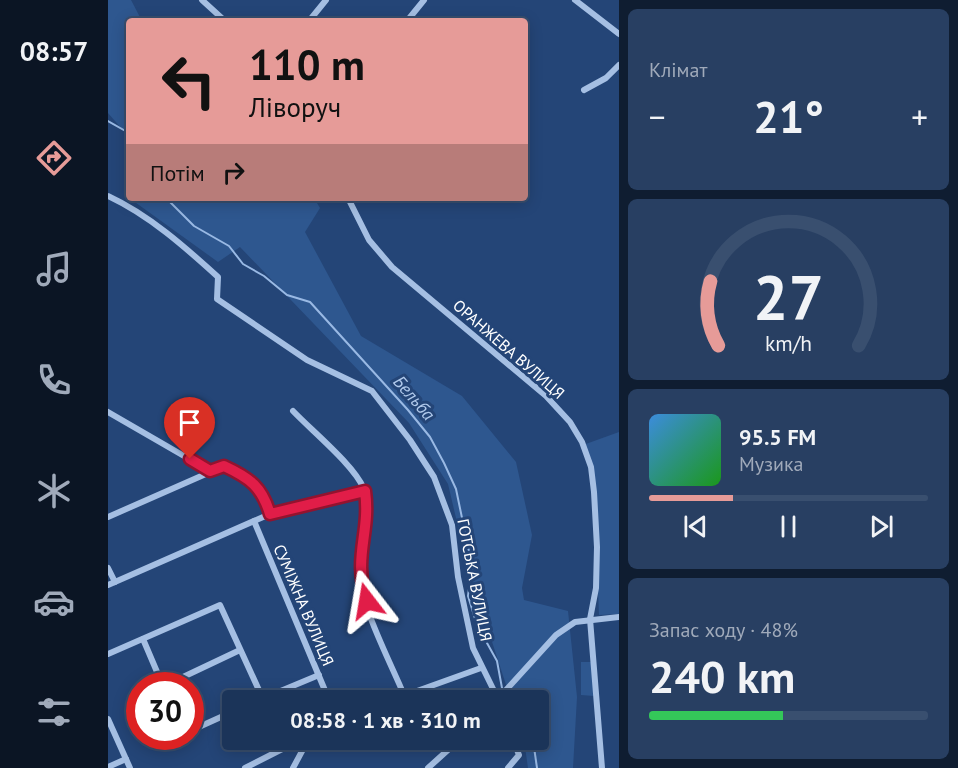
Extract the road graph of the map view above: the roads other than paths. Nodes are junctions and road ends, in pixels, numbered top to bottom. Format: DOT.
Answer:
graph roads {
  1 [pos="202,0"];
  2 [pos="424,0"];
  3 [pos="575,0"];
  4 [pos="323,1"];
  5 [pos="222,18"];
  6 [pos="311,18"];
  7 [pos="409,18"];
  8 [pos="619,34"];
  9 [pos="619,65"];
  10 [pos="584,90"];
  11 [pos="108,196"];
  12 [pos="350,201"];
  13 [pos="292,411"];
  14 [pos="108,412"];
  15 [pos="210,471"];
  16 [pos="365,491"];
  17 [pos="270,514"];
  18 [pos="108,517"];
  19 [pos="254,521"];
  20 [pos="108,568"];
  21 [pos="111,584"];
  22 [pos="619,617"];
  23 [pos="590,619"];
  24 [pos="143,639"];
  25 [pos="240,650"];
  26 [pos="108,654"];
  27 [pos="481,668"];
  28 [pos="158,672"];
  29 [pos="194,672"];
  30 [pos="319,675"];
  31 [pos="257,690"];
  32 [pos="284,690"];
  33 [pos="324,690"];
  34 [pos="402,690"];
  35 [pos="418,690"];
  36 [pos="494,690"];
  37 [pos="506,690"];
  38 [pos="222,717"];
  39 [pos="108,719"];
  40 [pos="204,725"];
  41 [pos="280,750"];
  42 [pos="302,750"];
  43 [pos="448,750"];
  44 [pos="517,750"];
  45 [pos="126,759"];
  46 [pos="108,767"];
  47 [pos="130,768"];
  48 [pos="245,768"];
  49 [pos="292,768"];
  50 [pos="428,768"];
  51 [pos="508,768"];
  52 [pos="602,768"];
  1 -- 5 [label="street"];
  2 -- 7 [label="street"];
  3 -- 8 [label="street"];
  4 -- 6 [label="street"];
  9 -- 10 [label="street"];
  11 -- 27 [label="street, ГОТСЬКА ВУЛИЦЯ"];
  12 -- 23 [label="street, ОРАНЖЕВА ВУЛИЦЯ"];
  13 -- 16 [label="street"];
  14 -- 15 [label="street"];
  15 -- 17 [label="street"];
  15 -- 18 [label="street"];
  16 -- 17 [label="street"];
  16 -- 34 [label="street"];
  17 -- 19 [label="street"];
  19 -- 21 [label="street"];
  19 -- 30 [label="street, СУМІЖНА ВУЛИЦЯ"];
  20 -- 21 [label="street"];
  22 -- 23 [label="street"];
  23 -- 37 [label="street"];
  23 -- 52 [label="street, ОРАНЖЕВА ВУЛИЦЯ"];
  24 -- 25 [label="street"];
  24 -- 26 [label="street"];
  24 -- 28 [label="street"];
  25 -- 29 [label="street"];
  25 -- 31 [label="street"];
  27 -- 35 [label="street"];
  27 -- 36 [label="street, ГОТСЬКА ВУЛИЦЯ"];
  30 -- 32 [label="street"];
  30 -- 33 [label="street, СУМІЖНА ВУЛИЦЯ"];
  38 -- 40 [label="street"];
  39 -- 45 [label="street"];
  41 -- 48 [label="street"];
  42 -- 49 [label="street"];
  43 -- 50 [label="street"];
  44 -- 51 [label="street"];
  45 -- 46 [label="street"];
  45 -- 47 [label="street"];
}
